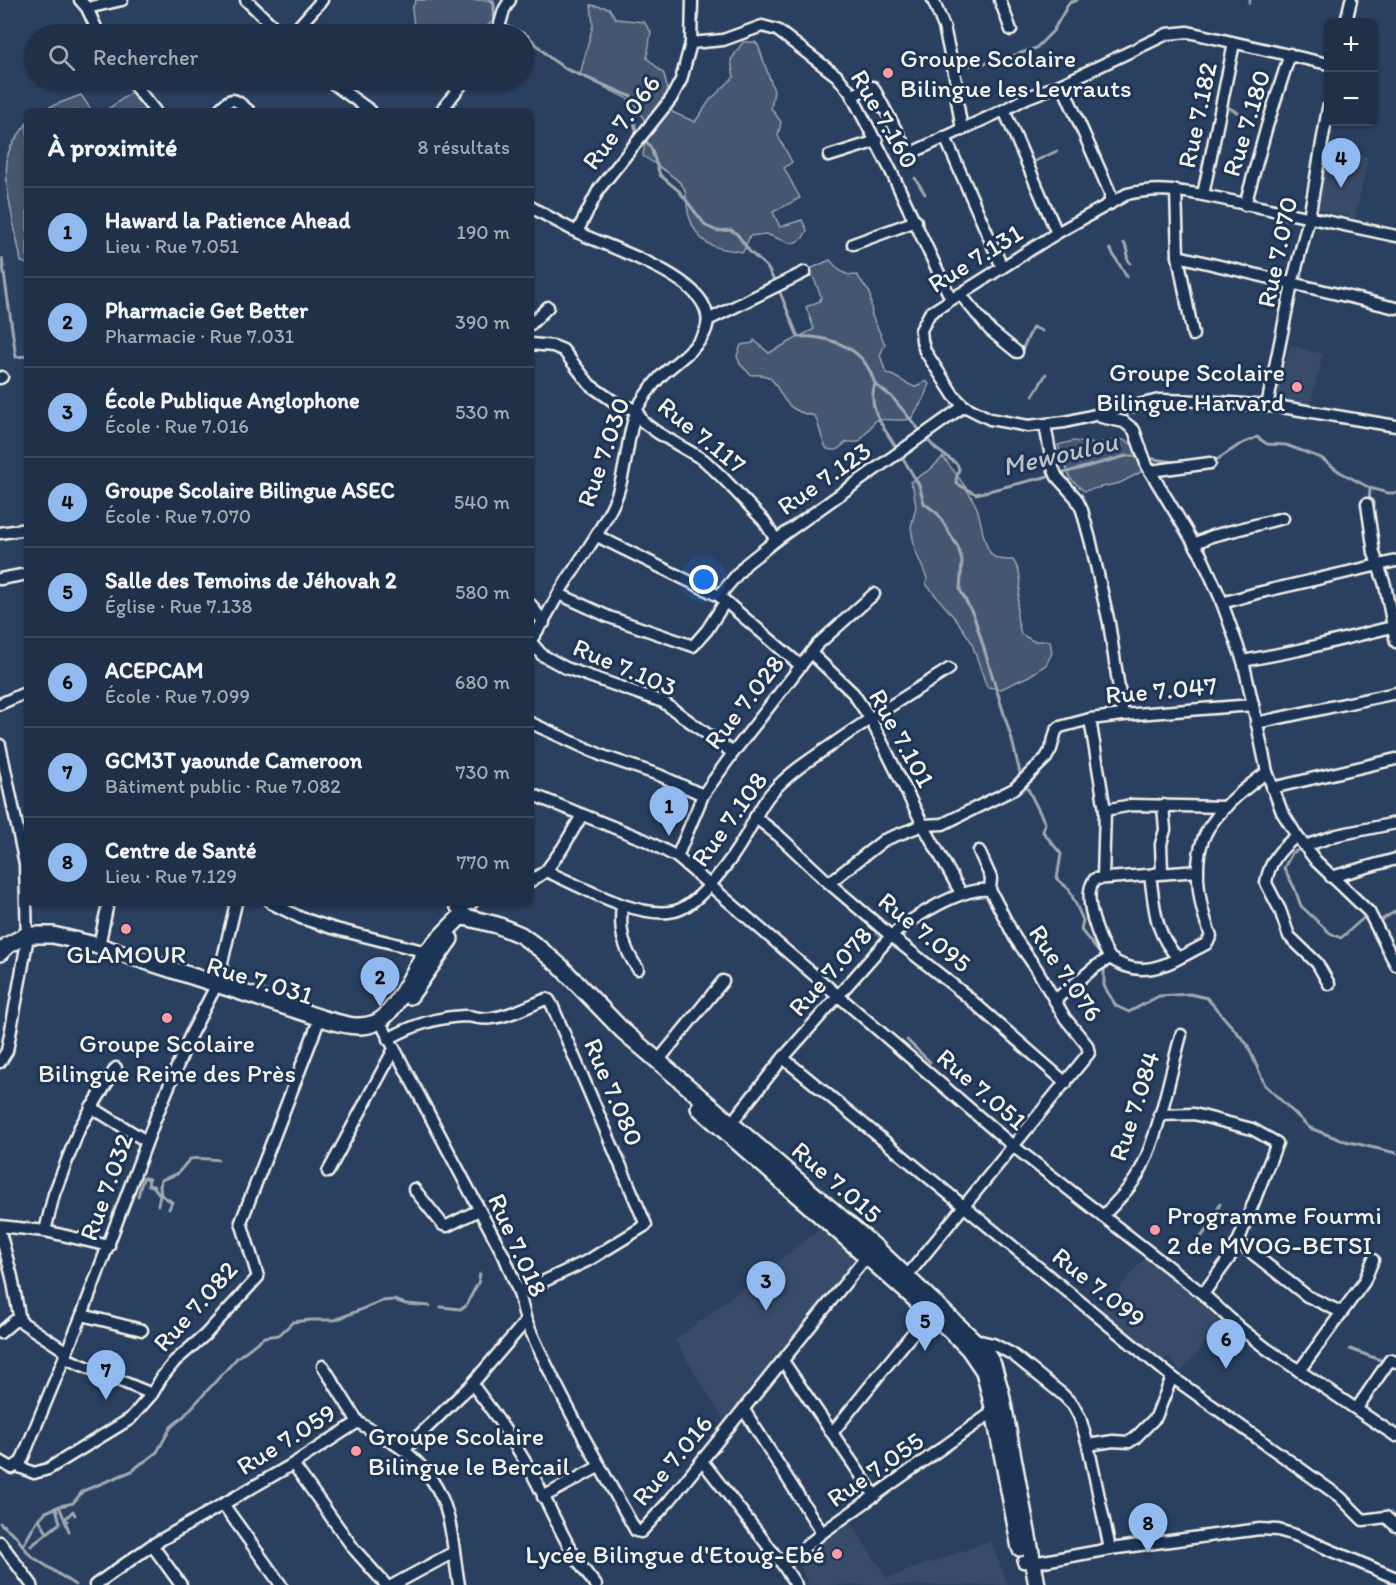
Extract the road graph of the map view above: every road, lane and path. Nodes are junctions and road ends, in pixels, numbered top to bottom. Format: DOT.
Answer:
graph roads {
  1 [pos="122,0"];
  2 [pos="246,0"];
  3 [pos="322,0"];
  4 [pos="510,0"];
  5 [pos="692,0"];
  6 [pos="933,0"];
  7 [pos="1000,0"];
  8 [pos="1351,0"];
  9 [pos="84,4"];
  10 [pos="1347,18"];
  11 [pos="94,24"];
  12 [pos="271,24"];
  13 [pos="301,24"];
  14 [pos="500,24"];
  15 [pos="1011,30"];
  16 [pos="691,43"];
  17 [pos="1234,43"];
  18 [pos="1290,54"];
  19 [pos="1324,63"];
  20 [pos="1062,84"];
  21 [pos="138,90"];
  22 [pos="342,90"];
  23 [pos="457,90"];
  24 [pos="852,96"];
  25 [pos="153,108"];
  26 [pos="221,108"];
  27 [pos="246,108"];
  28 [pos="367,108"];
  29 [pos="443,108"];
  30 [pos="1004,110"];
  31 [pos="1326,126"];
  32 [pos="962,130"];
  33 [pos="945,137"];
  34 [pos="877,141"];
  35 [pos="828,156"];
  36 [pos="1176,190"];
  37 [pos="1203,195"];
  38 [pos="1110,204"];
  39 [pos="1245,205"];
  40 [pos="534,209"];
  41 [pos="1309,218"];
  42 [pos="916,221"];
  43 [pos="577,232"];
  44 [pos="1057,233"];
  45 [pos="1396,235"];
  46 [pos="854,244"];
  47 [pos="1178,256"];
  48 [pos="1002,267"];
  49 [pos="805,272"];
  50 [pos="1292,284"];
  51 [pos="956,296"];
  52 [pos="548,307"];
  53 [pos="1396,308"];
  54 [pos="708,320"];
  55 [pos="534,321"];
  56 [pos="1193,335"];
  57 [pos="534,344"];
  58 [pos="1017,352"];
  59 [pos="964,406"];
  60 [pos="1268,406"];
  61 [pos="636,410"];
  62 [pos="1094,416"];
  63 [pos="1045,425"];
  64 [pos="1396,426"];
  65 [pos="1210,463"];
  66 [pos="1150,471"];
  67 [pos="1366,504"];
  68 [pos="1283,518"];
  69 [pos="24,529"];
  70 [pos="0,533"];
  71 [pos="597,536"];
  72 [pos="776,540"];
  73 [pos="1194,544"];
  74 [pos="1396,561"];
  75 [pos="1378,565"];
  76 [pos="22,575"];
  77 [pos="0,579"];
  78 [pos="559,594"];
  79 [pos="874,594"];
  80 [pos="722,599"];
  81 [pos="1222,603"];
  82 [pos="534,609"];
  83 [pos="544,623"];
  84 [pos="1395,626"];
  85 [pos="534,637"];
  86 [pos="1396,642"];
  87 [pos="534,645"];
  88 [pos="811,653"];
  89 [pos="1243,661"];
  90 [pos="801,666"];
  91 [pos="949,669"];
  92 [pos="24,693"];
  93 [pos="1396,693"];
  94 [pos="0,704"];
  95 [pos="1253,705"];
  96 [pos="1123,714"];
  97 [pos="870,718"];
  98 [pos="1090,719"];
  99 [pos="1256,723"];
  100 [pos="534,724"];
  101 [pos="0,745"];
  102 [pos="733,753"];
  103 [pos="1396,759"];
  104 [pos="1267,772"];
  105 [pos="1272,788"];
  106 [pos="534,795"];
  107 [pos="703,795"];
  108 [pos="1163,805"];
  109 [pos="1226,807"];
  110 [pos="1105,810"];
  111 [pos="582,815"];
  112 [pos="755,817"];
  113 [pos="1396,823"];
  114 [pos="923,825"];
  115 [pos="1297,836"];
  116 [pos="1305,846"];
  117 [pos="979,852"];
  118 [pos="24,855"];
  119 [pos="677,857"];
  120 [pos="1396,860"];
  121 [pos="546,871"];
  122 [pos="1198,871"];
  123 [pos="1150,875"];
  124 [pos="1331,877"];
  125 [pos="1103,878"];
  126 [pos="534,879"];
  127 [pos="829,883"];
  128 [pos="709,885"];
  129 [pos="990,890"];
  130 [pos="961,893"];
  131 [pos="622,904"];
  132 [pos="26,906"];
  133 [pos="107,906"];
  134 [pos="235,906"];
  135 [pos="277,906"];
  136 [pos="459,912"];
  137 [pos="891,936"];
  138 [pos="27,939"];
  139 [pos="99,946"];
  140 [pos="427,952"];
  141 [pos="0,953"];
  142 [pos="1110,958"];
  143 [pos="1178,958"];
  144 [pos="1396,964"];
  145 [pos="0,966"];
  146 [pos="638,969"];
  147 [pos="723,981"];
  148 [pos="1329,984"];
  149 [pos="214,987"];
  150 [pos="838,995"];
  151 [pos="1055,1000"];
  152 [pos="318,1023"];
  153 [pos="386,1034"];
  154 [pos="1181,1035"];
  155 [pos="394,1049"];
  156 [pos="783,1058"];
  157 [pos="658,1061"];
  158 [pos="0,1062"];
  159 [pos="116,1068"];
  160 [pos="1066,1083"];
  161 [pos="91,1107"];
  162 [pos="1159,1115"];
  163 [pos="732,1122"];
  164 [pos="146,1141"];
  165 [pos="1013,1146"];
  166 [pos="328,1172"];
  167 [pos="414,1189"];
  168 [pos="963,1205"];
  169 [pos="479,1210"];
  170 [pos="1103,1216"];
  171 [pos="0,1226"];
  172 [pos="45,1231"];
  173 [pos="0,1232"];
  174 [pos="1238,1242"];
  175 [pos="109,1246"];
  176 [pos="867,1256"];
  177 [pos="1373,1260"];
  178 [pos="906,1276"];
  179 [pos="519,1293"];
  180 [pos="1203,1294"];
  181 [pos="1341,1312"];
  182 [pos="929,1313"];
  183 [pos="82,1315"];
  184 [pos="20,1321"];
  185 [pos="526,1321"];
  186 [pos="142,1330"];
  187 [pos="0,1333"];
  188 [pos="976,1340"];
  189 [pos="66,1355"];
  190 [pos="783,1361"];
  191 [pos="1396,1362"];
  192 [pos="323,1366"];
  193 [pos="1299,1371"];
  194 [pos="1172,1377"];
  195 [pos="472,1384"];
  196 [pos="153,1394"];
  197 [pos="1357,1408"];
  198 [pos="744,1410"];
  199 [pos="994,1411"];
  200 [pos="358,1422"];
  201 [pos="832,1433"];
  202 [pos="1396,1436"];
  203 [pos="1088,1445"];
  204 [pos="404,1450"];
  205 [pos="0,1461"];
  206 [pos="702,1461"];
  207 [pos="293,1464"];
  208 [pos="17,1466"];
  209 [pos="600,1466"];
  210 [pos="875,1496"];
  211 [pos="543,1497"];
  212 [pos="223,1504"];
  213 [pos="1396,1526"];
  214 [pos="822,1533"];
  215 [pos="153,1545"];
  216 [pos="2,1549"];
  217 [pos="1110,1549"];
  218 [pos="454,1552"];
  219 [pos="1028,1562"];
  220 [pos="783,1565"];
  221 [pos="1396,1578"];
  222 [pos="591,1583"];
  223 [pos="32,1585"];
  224 [pos="95,1585"];
  225 [pos="181,1585"];
  226 [pos="281,1585"];
  227 [pos="386,1585"];
  228 [pos="393,1585"];
  229 [pos="459,1585"];
  230 [pos="796,1585"];
  231 [pos="1027,1585"];
  232 [pos="1037,1585"];
  1 -- 9 [label="street"];
  2 -- 12 [label="street"];
  3 -- 13 [label="street"];
  4 -- 14 [label="street"];
  5 -- 16 [label="street, Rue 7.066"];
  6 -- 32 [label="street"];
  7 -- 15 [label="street"];
  8 -- 10 [label="street"];
  9 -- 11 [label="street"];
  16 -- 24 [label="street, Rue 7.160"];
  16 -- 43 [label="street, Rue 7.066"];
  17 -- 18 [label="street"];
  17 -- 20 [label="street"];
  17 -- 37 [label="street, Rue 7.182"];
  18 -- 19 [label="street"];
  18 -- 39 [label="street, Rue 7.180"];
  20 -- 30 [label="street"];
  20 -- 38 [label="street"];
  21 -- 25 [label="street"];
  22 -- 28 [label="street"];
  23 -- 29 [label="street"];
  24 -- 33 [label="street"];
  24 -- 34 [label="street, Rue 7.160"];
  26 -- 27 [label="street"];
  30 -- 32 [label="street"];
  30 -- 44 [label="street"];
  31 -- 41 [label="street, Rue 7.070"];
  32 -- 33 [label="street"];
  33 -- 48 [label="street"];
  34 -- 35 [label="street"];
  34 -- 42 [label="street, Rue 7.160"];
  36 -- 37 [label="street, Rue 7.131"];
  36 -- 38 [label="street, Rue 7.131"];
  36 -- 47 [label="street"];
  37 -- 39 [label="street, Rue 7.131"];
  38 -- 44 [label="street, Rue 7.131"];
  39 -- 41 [label="street, Rue 7.131"];
  40 -- 43 [label="street"];
  41 -- 45 [label="street, Rue 7.131"];
  41 -- 50 [label="street, Rue 7.070"];
  42 -- 46 [label="street"];
  42 -- 51 [label="street, Rue 7.160"];
  43 -- 54 [label="street"];
  44 -- 48 [label="street, Rue 7.131"];
  47 -- 50 [label="street"];
  47 -- 56 [label="street"];
  48 -- 51 [label="street, Rue 7.131"];
  49 -- 54 [label="street"];
  50 -- 53 [label="street"];
  50 -- 60 [label="street, Rue 7.070"];
  51 -- 58 [label="street, Rue 7.160"];
  51 -- 59 [label="street, Rue 7.131"];
  52 -- 55 [label="street"];
  54 -- 61 [label="street, Rue 7.030"];
  57 -- 61 [label="street, Rue 7.117"];
  59 -- 63 [label="street, Rue 7.131"];
  59 -- 72 [label="street, Rue 7.123"];
  60 -- 62 [label="street, Rue 7.131"];
  60 -- 64 [label="street, Rue 7.131"];
  61 -- 71 [label="street, Rue 7.030"];
  61 -- 72 [label="street, Rue 7.117"];
  62 -- 63 [label="street, Rue 7.131"];
  62 -- 66 [label="street"];
  63 -- 96 [label="street"];
  65 -- 66 [label="street"];
  66 -- 73 [label="street"];
  67 -- 75 [label="street"];
  68 -- 73 [label="street"];
  69 -- 70 [label="street"];
  71 -- 78 [label="street, Rue 7.030"];
  71 -- 80 [label="street"];
  72 -- 80 [label="street, Rue 7.123"];
  73 -- 81 [label="street"];
  74 -- 75 [label="street"];
  75 -- 81 [label="street"];
  75 -- 84 [label="street"];
  76 -- 77 [label="street"];
  78 -- 80 [label="street, Rue 7.123"];
  78 -- 83 [label="street, Rue 7.030"];
  79 -- 88 [label="street, Rue 7.028"];
  80 -- 90 [label="street"];
  81 -- 89 [label="street"];
  82 -- 83 [label="street"];
  83 -- 85 [label="street, Rue 7.030"];
  84 -- 86 [label="street"];
  84 -- 89 [label="street"];
  87 -- 102 [label="street, Rue 7.103"];
  88 -- 90 [label="street, Rue 7.028"];
  88 -- 97 [label="street, Rue 7.101"];
  89 -- 95 [label="street"];
  90 -- 102 [label="street, Rue 7.028"];
  91 -- 97 [label="street, Rue 7.108"];
  92 -- 94 [label="street"];
  93 -- 99 [label="street"];
  95 -- 96 [label="street, Rue 7.047"];
  95 -- 99 [label="street, Rue 7.047"];
  96 -- 98 [label="street, Rue 7.047"];
  97 -- 112 [label="street, Rue 7.108"];
  97 -- 114 [label="street, Rue 7.101"];
  98 -- 110 [label="street"];
  98 -- 114 [label="street, Rue 7.047"];
  99 -- 104 [label="street, Rue 7.047"];
  100 -- 107 [label="street"];
  101 -- 118 [label="street"];
  102 -- 107 [label="street, Rue 7.028"];
  103 -- 105 [label="street"];
  104 -- 105 [label="street, Rue 7.047"];
  104 -- 109 [label="street"];
  105 -- 115 [label="street, Rue 7.047"];
  106 -- 111 [label="street, Rue 7.051"];
  107 -- 119 [label="street, Rue 7.028"];
  108 -- 109 [label="street"];
  108 -- 110 [label="street"];
  108 -- 123 [label="street"];
  109 -- 122 [label="street"];
  110 -- 125 [label="street"];
  111 -- 119 [label="street, Rue 7.051"];
  111 -- 121 [label="street"];
  112 -- 127 [label="street, Rue 7.095"];
  112 -- 128 [label="street, Rue 7.108"];
  113 -- 116 [label="street"];
  114 -- 127 [label="street, Rue 7.047"];
  114 -- 130 [label="street, Rue 7.101"];
  115 -- 116 [label="street, Rue 7.047"];
  115 -- 148 [label="street"];
  116 -- 124 [label="street, Rue 7.047"];
  117 -- 129 [label="street, Rue 7.076"];
  119 -- 128 [label="street, Rue 7.051"];
  120 -- 124 [label="street"];
  121 -- 126 [label="street"];
  121 -- 131 [label="street, Rue 7.108"];
  122 -- 123 [label="street"];
  122 -- 143 [label="street"];
  123 -- 125 [label="street"];
  123 -- 143 [label="street"];
  124 -- 144 [label="street, Rue 7.047"];
  125 -- 142 [label="street"];
  127 -- 137 [label="street, Rue 7.095"];
  128 -- 131 [label="street, Rue 7.108"];
  128 -- 150 [label="street, Rue 7.051"];
  129 -- 130 [label="street, Rue 7.078"];
  129 -- 151 [label="street, Rue 7.076"];
  130 -- 137 [label="street, Rue 7.078"];
  131 -- 146 [label="street"];
  132 -- 138 [label="street"];
  133 -- 139 [label="street"];
  134 -- 149 [label="street, Rue 7.032"];
  135 -- 140 [label="street"];
  136 -- 140 [label="main road, Rue 7.031"];
  136 -- 153 [label="main road"];
  136 -- 157 [label="main road, Rue 7.015"];
  136 -- 176 [label="main road, Rue 7.015"];
  137 -- 150 [label="street, Rue 7.078"];
  137 -- 160 [label="street, Rue 7.095"];
  138 -- 139 [label="main road, Rue 7.031"];
  138 -- 141 [label="main road"];
  138 -- 145 [label="main road"];
  138 -- 149 [label="main road, Rue 7.031"];
  138 -- 158 [label="street"];
  139 -- 149 [label="main road, Rue 7.031"];
  140 -- 149 [label="main road, Rue 7.031"];
  142 -- 143 [label="street"];
  142 -- 151 [label="street"];
  147 -- 157 [label="street"];
  149 -- 152 [label="main road, Rue 7.031"];
  149 -- 164 [label="street, Rue 7.032"];
  150 -- 156 [label="street, Rue 7.078"];
  150 -- 165 [label="street, Rue 7.051"];
  151 -- 160 [label="street, Rue 7.076"];
  152 -- 153 [label="main road, Rue 7.031"];
  152 -- 196 [label="street, Rue 7.082"];
  153 -- 155 [label="street, Rue 7.018"];
  153 -- 179 [label="street, Rue 7.080"];
  154 -- 162 [label="street, Rue 7.084"];
  155 -- 166 [label="street"];
  155 -- 169 [label="street, Rue 7.018"];
  156 -- 163 [label="street, Rue 7.078"];
  156 -- 168 [label="street, Rue 7.099"];
  157 -- 163 [label="main road, Rue 7.015"];
  159 -- 161 [label="street"];
  160 -- 165 [label="street, Rue 7.076"];
  161 -- 164 [label="street"];
  161 -- 172 [label="street"];
  162 -- 170 [label="street, Rue 7.084"];
  162 -- 174 [label="street"];
  163 -- 178 [label="main road, Rue 7.015"];
  164 -- 175 [label="street, Rue 7.032"];
  165 -- 168 [label="street, Rue 7.076"];
  165 -- 170 [label="street, Rue 7.051"];
  167 -- 169 [label="street"];
  168 -- 178 [label="street, Rue 7.076"];
  168 -- 194 [label="street, Rue 7.099"];
  169 -- 179 [label="street, Rue 7.018"];
  170 -- 180 [label="street, Rue 7.051"];
  171 -- 172 [label="street"];
  172 -- 175 [label="street"];
  173 -- 184 [label="street"];
  174 -- 180 [label="street"];
  174 -- 181 [label="street"];
  175 -- 183 [label="street, Rue 7.032"];
  176 -- 182 [label="main road, Rue 7.015"];
  176 -- 190 [label="street, Rue 7.016"];
  177 -- 181 [label="street"];
  178 -- 188 [label="main road, Rue 7.015"];
  179 -- 185 [label="street, Rue 7.018"];
  180 -- 193 [label="street, Rue 7.051"];
  181 -- 193 [label="street"];
  182 -- 199 [label="main road, Rue 7.015"];
  182 -- 201 [label="street"];
  183 -- 186 [label="street"];
  183 -- 189 [label="street, Rue 7.032"];
  184 -- 187 [label="street"];
  184 -- 189 [label="street"];
  185 -- 195 [label="street, Rue 7.018"];
  185 -- 209 [label="street, Rue 7.016"];
  188 -- 203 [label="street"];
  188 -- 219 [label="main road, Rue 7.015"];
  189 -- 196 [label="street"];
  189 -- 208 [label="street, Rue 7.032"];
  190 -- 198 [label="street, Rue 7.016"];
  190 -- 201 [label="street"];
  191 -- 197 [label="street"];
  192 -- 200 [label="street"];
  193 -- 197 [label="street, Rue 7.051"];
  194 -- 203 [label="street"];
  194 -- 213 [label="street, Rue 7.099"];
  195 -- 204 [label="street, Rue 7.018"];
  195 -- 211 [label="street"];
  196 -- 208 [label="street"];
  197 -- 202 [label="street, Rue 7.051"];
  198 -- 206 [label="street, Rue 7.016"];
  198 -- 214 [label="street"];
  199 -- 210 [label="street, Rue 7.055"];
  199 -- 219 [label="main road, Rue 7.015"];
  200 -- 204 [label="street, Rue 7.059"];
  200 -- 207 [label="street, Rue 7.059"];
  201 -- 210 [label="street"];
  203 -- 217 [label="street"];
  204 -- 218 [label="street, Rue 7.059"];
  205 -- 208 [label="street"];
  206 -- 209 [label="street, Rue 7.016"];
  206 -- 220 [label="street"];
  207 -- 212 [label="street, Rue 7.059"];
  207 -- 227 [label="street"];
  209 -- 211 [label="street"];
  210 -- 214 [label="street, Rue 7.055"];
  211 -- 222 [label="street"];
  212 -- 215 [label="street, Rue 7.059"];
  212 -- 226 [label="street"];
  214 -- 220 [label="street, Rue 7.055"];
  215 -- 224 [label="street, Rue 7.059"];
  215 -- 225 [label="street"];
  216 -- 223 [label="street"];
  217 -- 219 [label="street"];
  217 -- 221 [label="street"];
  218 -- 228 [label="street"];
  218 -- 229 [label="street, Rue 7.059"];
  219 -- 231 [label="main road, Rue 7.015"];
  219 -- 232 [label="main road, Rue 7.015"];
  220 -- 230 [label="street"];
}
